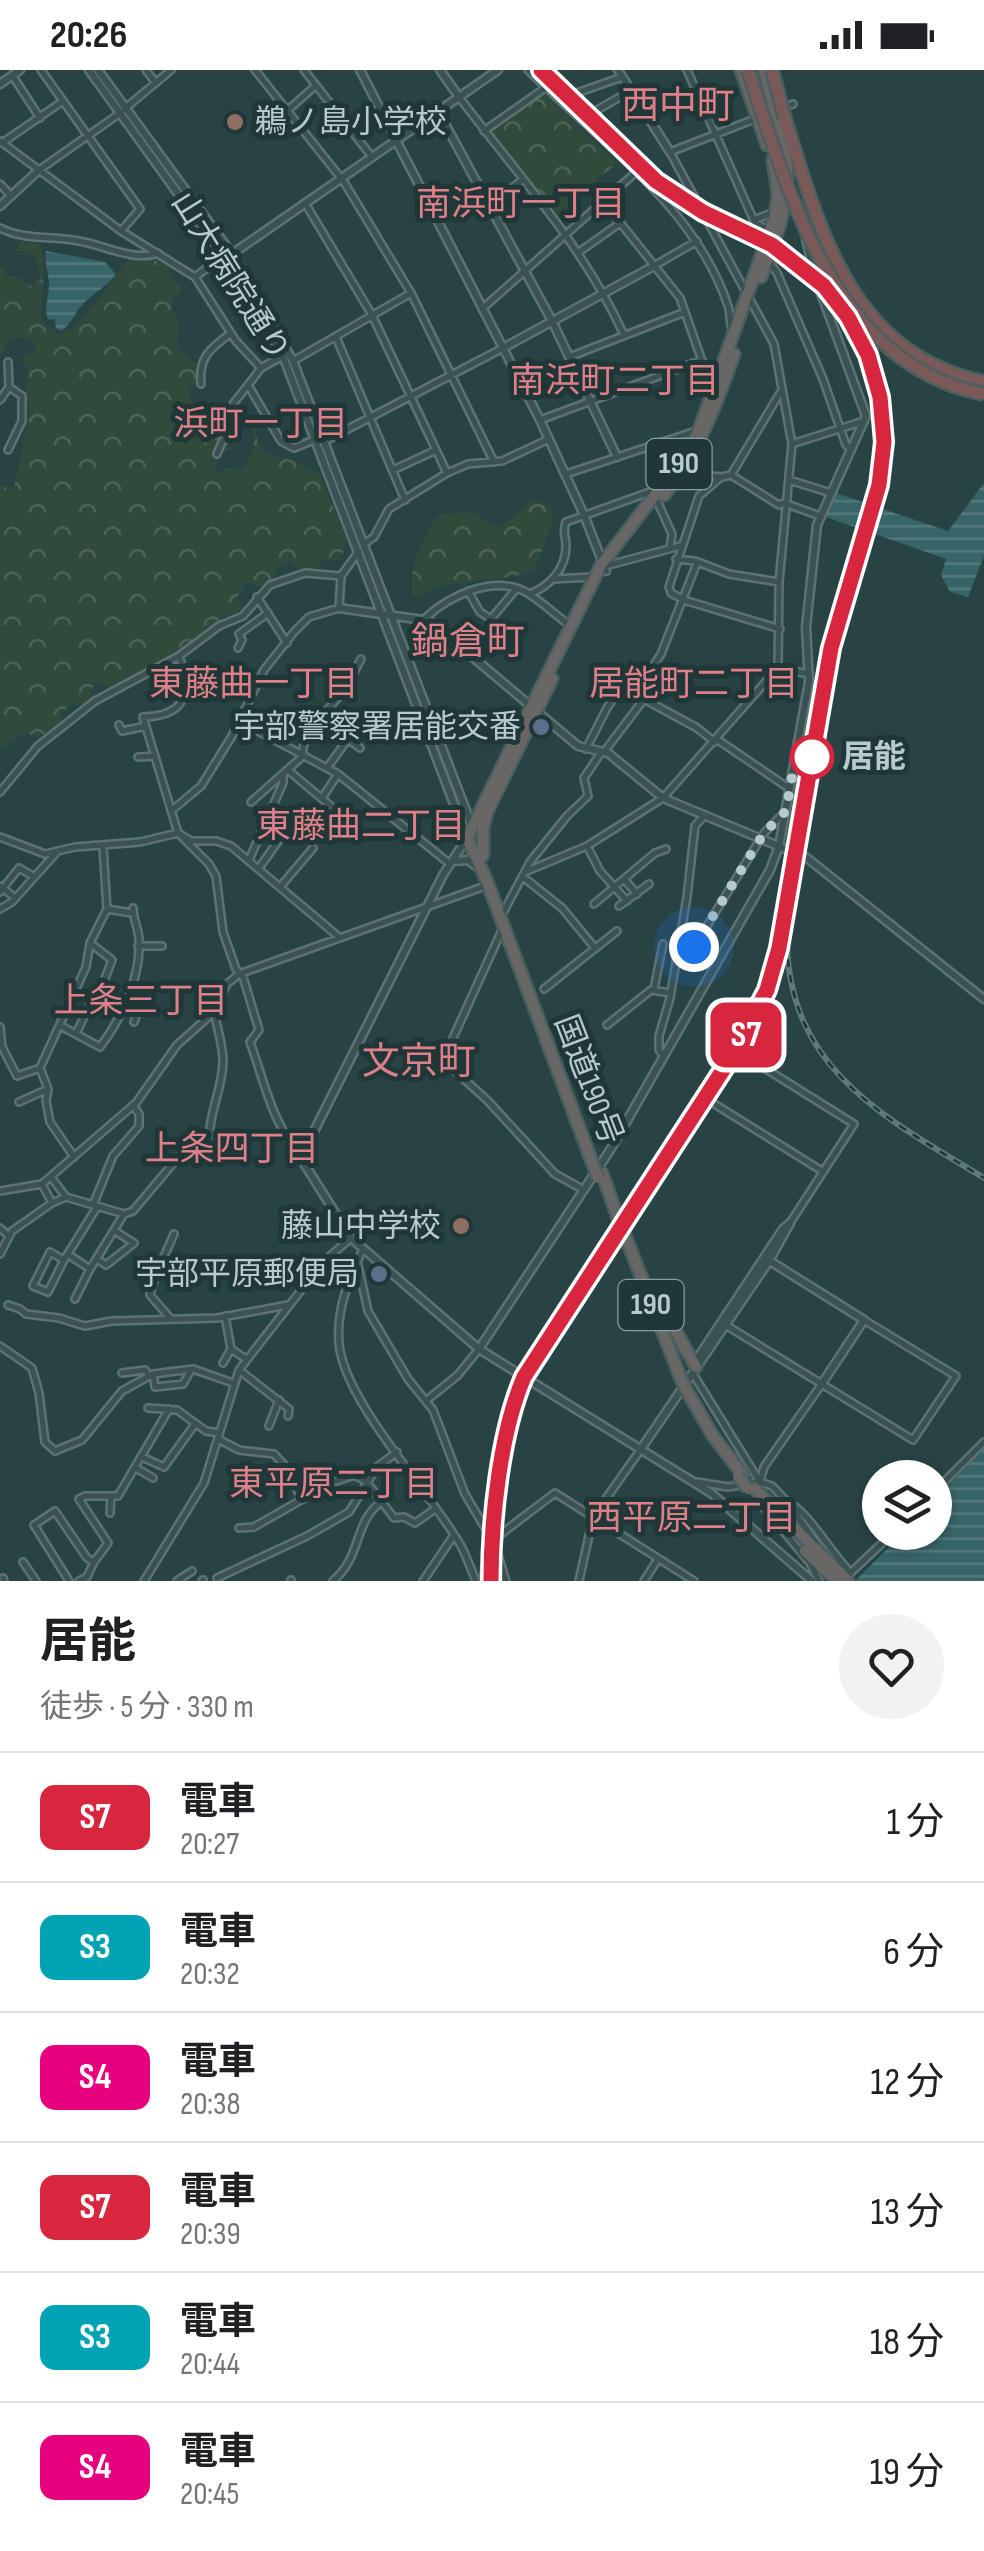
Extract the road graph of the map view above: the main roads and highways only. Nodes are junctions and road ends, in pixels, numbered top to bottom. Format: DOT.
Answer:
graph roads {
  1 [pos="744,70"];
  2 [pos="764,70"];
  3 [pos="772,70"];
  4 [pos="779,116"];
  5 [pos="761,121"];
  6 [pos="779,207"];
  7 [pos="764,258"];
  8 [pos="749,299"];
  9 [pos="984,382"];
  10 [pos="720,384"];
  11 [pos="984,394"];
  12 [pos="669,485"];
  13 [pos="603,570"];
  14 [pos="534,708"];
  15 [pos="512,761"];
  16 [pos="471,831"];
  17 [pos="483,856"];
  18 [pos="594,1160"];
  19 [pos="619,1228"];
  20 [pos="636,1264"];
  21 [pos="688,1378"];
  22 [pos="754,1486"];
  23 [pos="845,1578"];
  1 -- 5 [label="highway, bridge"];
  2 -- 4 [label="highway, 国道190号 / 190"];
  3 -- 4 [label="highway, bridge"];
  4 -- 6 [label="highway, 国道190号 / 190"];
  4 -- 9 [label="highway"];
  5 -- 6 [label="highway, 国道190号 / 190"];
  5 -- 11 [label="highway, bridge"];
  6 -- 7 [label="highway, 国道190号 / 190"];
  6 -- 7 [label="highway, 国道190号 / 190"];
  7 -- 8 [label="highway, 国道190号 / 190"];
  8 -- 10 [label="highway, 国道190号 / 190"];
  8 -- 10 [label="highway, 国道190号 / 190"];
  10 -- 12 [label="highway, 国道190号 / 190"];
  10 -- 12 [label="highway, 国道190号 / 190"];
  12 -- 13 [label="highway, 国道190号 / 190"];
  12 -- 13 [label="highway, 国道190号 / 190"];
  13 -- 14 [label="highway, 国道190号 / 190"];
  13 -- 14 [label="highway, 国道190号 / 190"];
  14 -- 15 [label="highway, 国道190号 / 190"];
  14 -- 16 [label="highway, 国道190号 / 190"];
  15 -- 16 [label="highway, 国道190号 / 190"];
  15 -- 17 [label="highway, 国道190号 / 190"];
  16 -- 17 [label="highway, 国道190号 / 190"];
  16 -- 18 [label="highway, 国道190号 / 190"];
  17 -- 18 [label="highway, 国道190号 / 190"];
  18 -- 19 [label="highway, 国道190号 / 190, bridge"];
  19 -- 20 [label="highway, 国道190号 / 190"];
  19 -- 21 [label="highway, 国道190号 / 190"];
  20 -- 21 [label="highway, 国道190号 / 190"];
  20 -- 21 [label="highway"];
  21 -- 22 [label="highway, 国道190号 / 190, bridge"];
  22 -- 23 [label="highway, 国道190号 / 190"];
  22 -- 23 [label="highway, 国道190号 / 190"];
}
